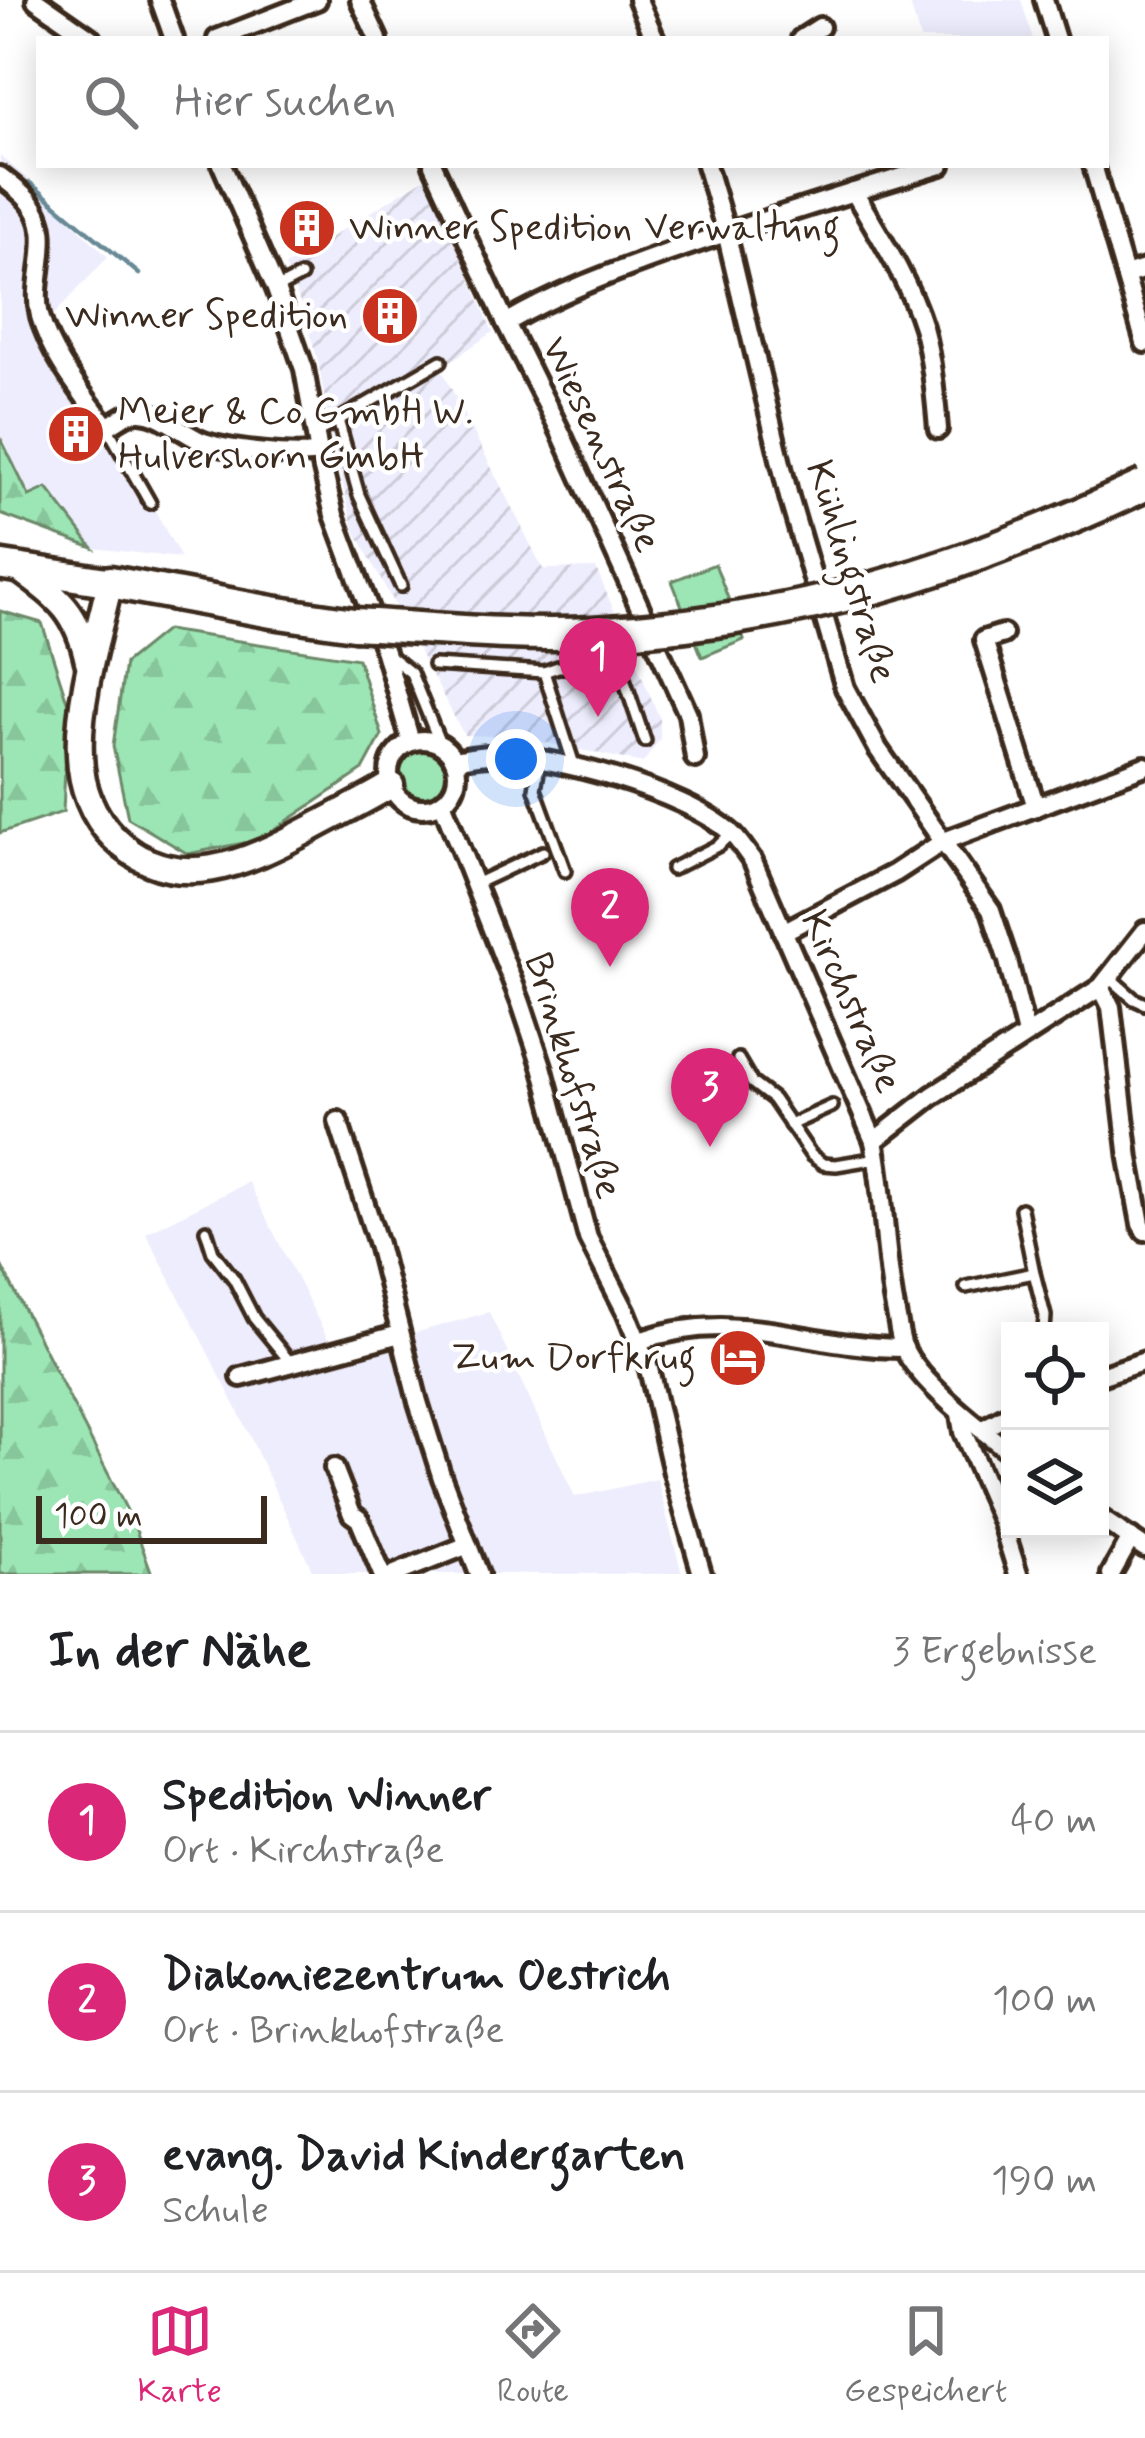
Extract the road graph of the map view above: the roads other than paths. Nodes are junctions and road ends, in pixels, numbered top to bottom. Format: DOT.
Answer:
graph roads {
  1 [pos="36,0"];
  2 [pos="160,0"];
  3 [pos="317,0"];
  4 [pos="361,0"];
  5 [pos="638,0"];
  6 [pos="1044,0"];
  7 [pos="820,27"];
  8 [pos="88,36"];
  9 [pos="173,36"];
  10 [pos="225,36"];
  11 [pos="377,36"];
  12 [pos="654,36"];
  13 [pos="806,36"];
  14 [pos="1055,36"];
  15 [pos="223,168"];
  16 [pos="434,168"];
  17 [pos="707,168"];
  18 [pos="931,168"];
  19 [pos="1094,168"];
  20 [pos="0,176"];
  21 [pos="854,192"];
  22 [pos="725,232"];
  23 [pos="1145,269"];
  24 [pos="1126,275"];
  25 [pos="301,276"];
  26 [pos="276,289"];
  27 [pos="506,323"];
  28 [pos="1145,343"];
  29 [pos="441,361"];
  30 [pos="338,420"];
  31 [pos="107,427"];
  32 [pos="938,429"];
  33 [pos="316,433"];
  34 [pos="319,453"];
  35 [pos="1145,484"];
  36 [pos="150,503"];
  37 [pos="8,566"];
  38 [pos="110,582"];
  39 [pos="401,586"];
  40 [pos="1003,634"];
  41 [pos="385,652"];
  42 [pos="434,665"];
  43 [pos="90,671"];
  44 [pos="544,672"];
  45 [pos="645,741"];
  46 [pos="411,742"];
  47 [pos="440,744"];
  48 [pos="695,758"];
  49 [pos="454,760"];
  50 [pos="540,761"];
  51 [pos="1145,766"];
  52 [pos="575,768"];
  53 [pos="391,785"];
  54 [pos="442,802"];
  55 [pos="1036,807"];
  56 [pos="730,833"];
  57 [pos="944,841"];
  58 [pos="543,852"];
  59 [pos="672,869"];
  60 [pos="565,871"];
  61 [pos="473,885"];
  62 [pos="1145,931"];
  63 [pos="783,932"];
  64 [pos="1105,982"];
  65 [pos="1145,1004"];
  66 [pos="1026,1034"];
  67 [pos="738,1059"];
  68 [pos="832,1106"];
  69 [pos="338,1121"];
  70 [pos="790,1125"];
  71 [pos="876,1150"];
  72 [pos="1137,1157"];
  73 [pos="1021,1209"];
  74 [pos="206,1230"];
  75 [pos="1145,1231"];
  76 [pos="1034,1273"];
  77 [pos="966,1287"];
  78 [pos="1045,1322"];
  79 [pos="400,1334"];
  80 [pos="639,1340"];
  81 [pos="904,1348"];
  82 [pos="1145,1360"];
  83 [pos="290,1362"];
  84 [pos="1109,1373"];
  85 [pos="241,1377"];
  86 [pos="960,1413"];
  87 [pos="1001,1419"];
  88 [pos="981,1430"];
  89 [pos="1001,1445"];
  90 [pos="334,1468"];
  91 [pos="1109,1524"];
  92 [pos="1138,1543"];
  93 [pos="468,1545"];
  94 [pos="382,1574"];
  95 [pos="395,1574"];
  96 [pos="478,1574"];
  97 [pos="702,1574"];
  98 [pos="1018,1574"];
  99 [pos="1112,1574"];
  1 -- 8 [label="street"];
  2 -- 9 [label="street"];
  3 -- 10 [label="street"];
  4 -- 11 [label="street"];
  5 -- 12 [label="street"];
  6 -- 14 [label="street"];
  7 -- 13 [label="street"];
  15 -- 26 [label="street"];
  16 -- 27 [label="street, Wiesenstraße"];
  17 -- 22 [label="street, Kühlingstraße"];
  18 -- 21 [label="street"];
  19 -- 24 [label="street"];
  20 -- 31 [label="street"];
  21 -- 22 [label="street"];
  21 -- 32 [label="street"];
  22 -- 27 [label="street"];
  22 -- 57 [label="street, Kühlingstraße"];
  23 -- 24 [label="street"];
  24 -- 28 [label="street"];
  25 -- 26 [label="lane"];
  26 -- 33 [label="street"];
  27 -- 48 [label="street, Wiesenstraße"];
  29 -- 30 [label="lane"];
  30 -- 33 [label="lane"];
  30 -- 39 [label="lane"];
  31 -- 34 [label="street"];
  31 -- 36 [label="lane"];
  33 -- 34 [label="street"];
  34 -- 41 [label="street"];
  35 -- 38 [label="highway, bridge"];
  37 -- 38 [label="main road"];
  37 -- 43 [label="street"];
  38 -- 43 [label="street"];
  40 -- 55 [label="street"];
  41 -- 46 [label="street"];
  41 -- 47 [label="lane"];
  42 -- 44 [label="lane"];
  43 -- 53 [label="street"];
  44 -- 45 [label="lane"];
  44 -- 52 [label="lane"];
  46 -- 47 [label="street"];
  46 -- 53 [label="street"];
  47 -- 49 [label="street"];
  49 -- 50 [label="street, Kirchstraße"];
  49 -- 54 [label="street"];
  50 -- 52 [label="street, Kirchstraße"];
  50 -- 60 [label="lane"];
  51 -- 55 [label="street"];
  52 -- 56 [label="street, Kirchstraße"];
  53 -- 54 [label="street"];
  54 -- 61 [label="street, Brinkhofstraße"];
  55 -- 57 [label="street"];
  56 -- 59 [label="lane"];
  56 -- 63 [label="street, Kirchstraße"];
  57 -- 63 [label="street"];
  57 -- 66 [label="street, Kühlingstraße"];
  58 -- 61 [label="lane"];
  61 -- 80 [label="street, Brinkhofstraße"];
  62 -- 64 [label="street"];
  63 -- 71 [label="street, Kirchstraße"];
  64 -- 65 [label="lane"];
  64 -- 66 [label="street"];
  64 -- 72 [label="street"];
  66 -- 71 [label="street"];
  67 -- 70 [label="lane"];
  68 -- 70 [label="lane"];
  69 -- 79 [label="street"];
  70 -- 71 [label="lane"];
  71 -- 81 [label="street, Kirchstraße"];
  72 -- 75 [label="street"];
  73 -- 76 [label="lane"];
  74 -- 83 [label="lane"];
  76 -- 77 [label="lane"];
  76 -- 78 [label="lane"];
  79 -- 83 [label="street"];
  79 -- 93 [label="street"];
  80 -- 81 [label="street"];
  80 -- 97 [label="street, Brinkhofstraße"];
  81 -- 86 [label="street, Kirchstraße"];
  82 -- 84 [label="street"];
  83 -- 85 [label="street"];
  86 -- 88 [label="street, Kirchstraße"];
  86 -- 98 [label="street"];
  87 -- 88 [label="street"];
  88 -- 89 [label="street, Kirchstraße"];
  90 -- 94 [label="street"];
  91 -- 92 [label="street"];
  92 -- 99 [label="street"];
  93 -- 95 [label="street"];
  93 -- 96 [label="street"];
}
